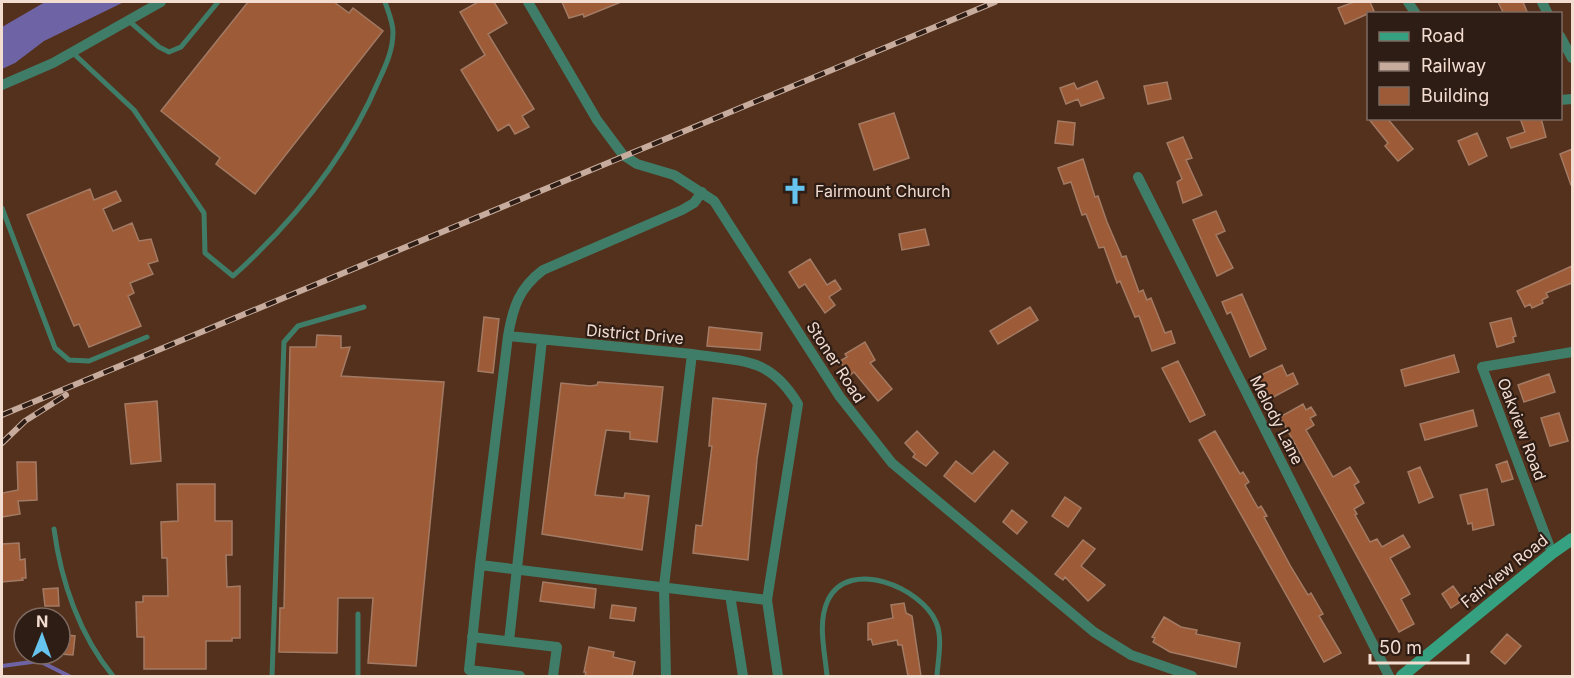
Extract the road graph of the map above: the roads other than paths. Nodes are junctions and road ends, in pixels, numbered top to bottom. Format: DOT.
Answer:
graph roads {
  1 [pos="161,2"];
  2 [pos="218,2"];
  3 [pos="385,2"];
  4 [pos="528,2"];
  5 [pos="128,20"];
  6 [pos="1562,40"];
  7 [pos="72,52"];
  8 [pos="1572,58"];
  9 [pos="2,85"];
  10 [pos="1138,177"];
  11 [pos="702,192"];
  12 [pos="2,208"];
  13 [pos="364,307"];
  14 [pos="508,336"];
  15 [pos="147,337"];
  16 [pos="542,340"];
  17 [pos="1572,352"];
  18 [pos="692,354"];
  19 [pos="54,529"];
  20 [pos="1572,539"];
  21 [pos="1552,552"];
  22 [pos="480,565"];
  23 [pos="516,569"];
  24 [pos="664,586"];
  25 [pos="730,595"];
  26 [pos="767,600"];
  27 [pos="358,614"];
  28 [pos="472,637"];
  29 [pos="509,641"];
  30 [pos="113,676"];
  31 [pos="272,676"];
  32 [pos="358,676"];
  33 [pos="520,676"];
  34 [pos="553,676"];
  35 [pos="666,676"];
  36 [pos="742,676"];
  37 [pos="778,676"];
  38 [pos="827,676"];
  39 [pos="937,676"];
  40 [pos="1192,676"];
  41 [pos="1389,676"];
  42 [pos="1402,676"];
  1 -- 5 [label="street"];
  2 -- 5 [label="lane"];
  3 -- 7 [label="lane"];
  4 -- 11 [label="street, Stoner Road"];
  5 -- 7 [label="street"];
  6 -- 8 [label="street"];
  7 -- 9 [label="street"];
  10 -- 41 [label="street, Melody Lane"];
  11 -- 14 [label="street"];
  11 -- 40 [label="street, Stoner Road"];
  12 -- 15 [label="lane"];
  13 -- 31 [label="lane"];
  14 -- 16 [label="street, District Drive"];
  14 -- 22 [label="street"];
  16 -- 18 [label="street, District Drive"];
  16 -- 23 [label="street"];
  17 -- 21 [label="street, Oakview Road"];
  18 -- 24 [label="street, District Drive"];
  18 -- 26 [label="street"];
  19 -- 30 [label="lane"];
  20 -- 21 [label="main road, Fairview Road"];
  21 -- 42 [label="main road, Fairview Road"];
  22 -- 23 [label="street"];
  22 -- 28 [label="street"];
  23 -- 24 [label="street"];
  23 -- 29 [label="street"];
  24 -- 25 [label="street"];
  24 -- 35 [label="street, District Drive"];
  25 -- 26 [label="street"];
  25 -- 36 [label="street"];
  26 -- 37 [label="street"];
  27 -- 32 [label="lane"];
  28 -- 29 [label="street"];
  28 -- 33 [label="street"];
  29 -- 34 [label="street"];
  38 -- 39 [label="lane"];
}
